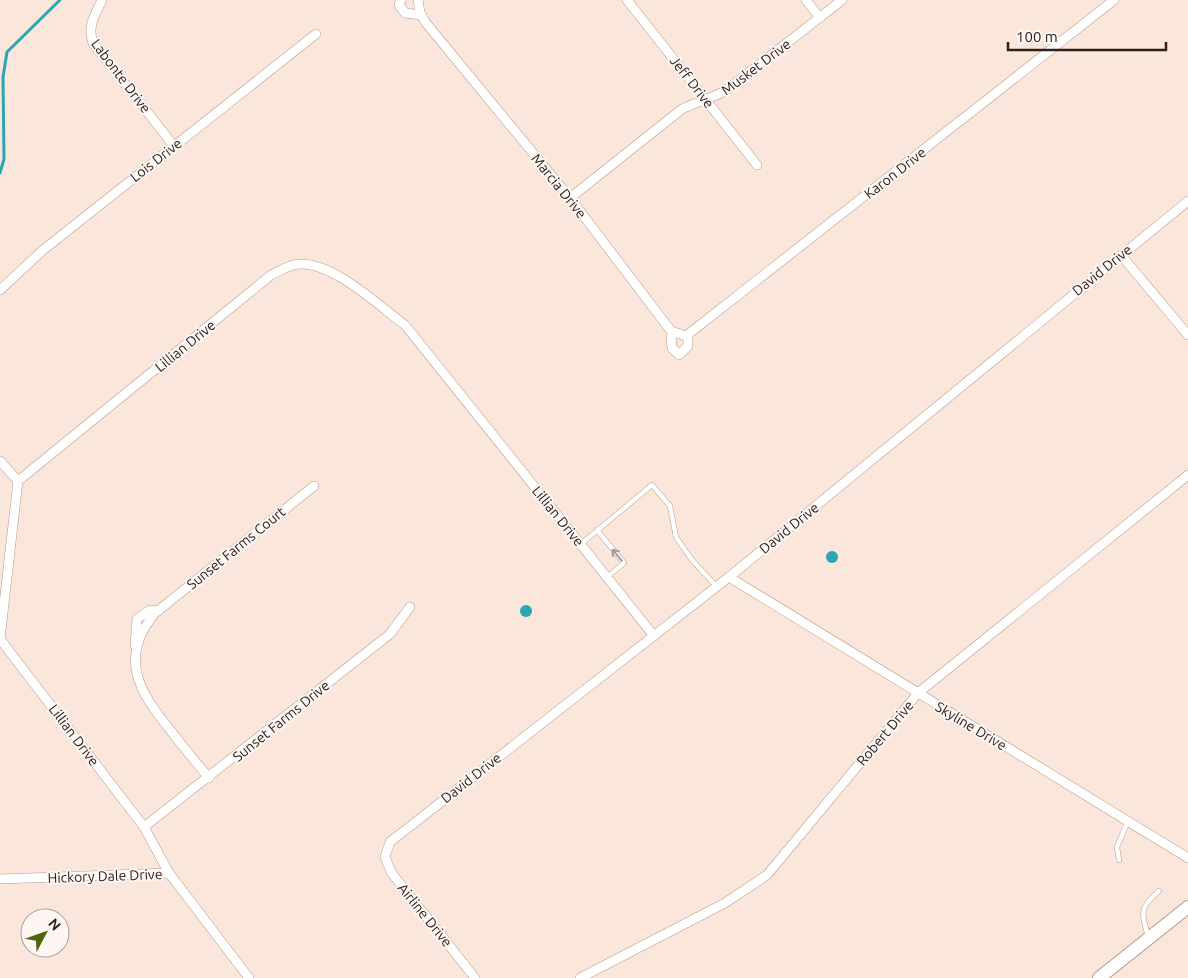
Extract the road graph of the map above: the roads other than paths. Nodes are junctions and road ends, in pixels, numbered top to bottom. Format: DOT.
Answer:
graph roads {
  1 [pos="102,0"];
  2 [pos="401,0"];
  3 [pos="418,0"];
  4 [pos="627,0"];
  5 [pos="806,0"];
  6 [pos="842,0"];
  7 [pos="1114,0"];
  8 [pos="422,15"];
  9 [pos="820,18"];
  10 [pos="316,34"];
  11 [pos="704,100"];
  12 [pos="174,146"];
  13 [pos="757,165"];
  14 [pos="570,198"];
  15 [pos="1188,201"];
  16 [pos="1121,255"];
  17 [pos="0,290"];
  18 [pos="674,333"];
  19 [pos="1188,335"];
  20 [pos="688,336"];
  21 [pos="0,461"];
  22 [pos="1188,475"];
  23 [pos="18,481"];
  24 [pos="314,486"];
  25 [pos="597,530"];
  26 [pos="581,544"];
  27 [pos="607,577"];
  28 [pos="729,577"];
  29 [pos="717,586"];
  30 [pos="410,607"];
  31 [pos="654,636"];
  32 [pos="918,694"];
  33 [pos="209,778"];
  34 [pos="1128,821"];
  35 [pos="144,827"];
  36 [pos="386,849"];
  37 [pos="1188,858"];
  38 [pos="1119,860"];
  39 [pos="169,873"];
  40 [pos="0,879"];
  41 [pos="1159,891"];
  42 [pos="1188,907"];
  43 [pos="1149,938"];
  44 [pos="249,978"];
  45 [pos="475,978"];
  46 [pos="580,978"];
  47 [pos="1099,978"];
  1 -- 12 [label="street, Labonte Drive"];
  2 -- 8 [label="street"];
  3 -- 8 [label="street, Marcia Drive"];
  4 -- 11 [label="street, Jeff Drive"];
  5 -- 9 [label="street"];
  6 -- 9 [label="street, Musket Drive"];
  7 -- 20 [label="street, Karon Drive"];
  8 -- 14 [label="street, Marcia Drive"];
  9 -- 11 [label="street, Musket Drive"];
  10 -- 12 [label="street, Lois Drive"];
  11 -- 13 [label="street, Jeff Drive"];
  11 -- 14 [label="street, Musket Drive"];
  12 -- 17 [label="street, Lois Drive"];
  14 -- 18 [label="street, Marcia Drive"];
  15 -- 16 [label="street, David Drive"];
  16 -- 19 [label="street"];
  16 -- 28 [label="street, David Drive"];
  18 -- 20 [label="street"];
  18 -- 20 [label="street, Marcia Drive"];
  21 -- 23 [label="street"];
  22 -- 32 [label="street, Robert Drive"];
  23 -- 26 [label="street, Lillian Drive"];
  23 -- 35 [label="street, Lillian Drive"];
  24 -- 33 [label="street, Sunset Farms Court"];
  25 -- 26 [label="lane"];
  27 -- 25 [label="lane, one-way"];
  25 -- 29 [label="lane"];
  26 -- 27 [label="street, Lillian Drive"];
  27 -- 31 [label="street, Lillian Drive"];
  28 -- 29 [label="street, David Drive"];
  28 -- 32 [label="street, Skyline Drive"];
  29 -- 31 [label="street, David Drive"];
  30 -- 33 [label="street, Sunset Farms Drive"];
  31 -- 36 [label="street, David Drive"];
  32 -- 34 [label="street, Skyline Drive"];
  32 -- 46 [label="street, Robert Drive"];
  33 -- 35 [label="street, Sunset Farms Drive"];
  34 -- 37 [label="street, Skyline Drive"];
  34 -- 38 [label="lane"];
  35 -- 39 [label="street, Lillian Drive"];
  36 -- 45 [label="street, Airline Drive"];
  39 -- 40 [label="street, Hickory Dale Drive"];
  39 -- 44 [label="street, Hickory Dale Drive"];
  41 -- 43 [label="lane"];
  42 -- 43 [label="main road"];
  43 -- 47 [label="main road"];
}
